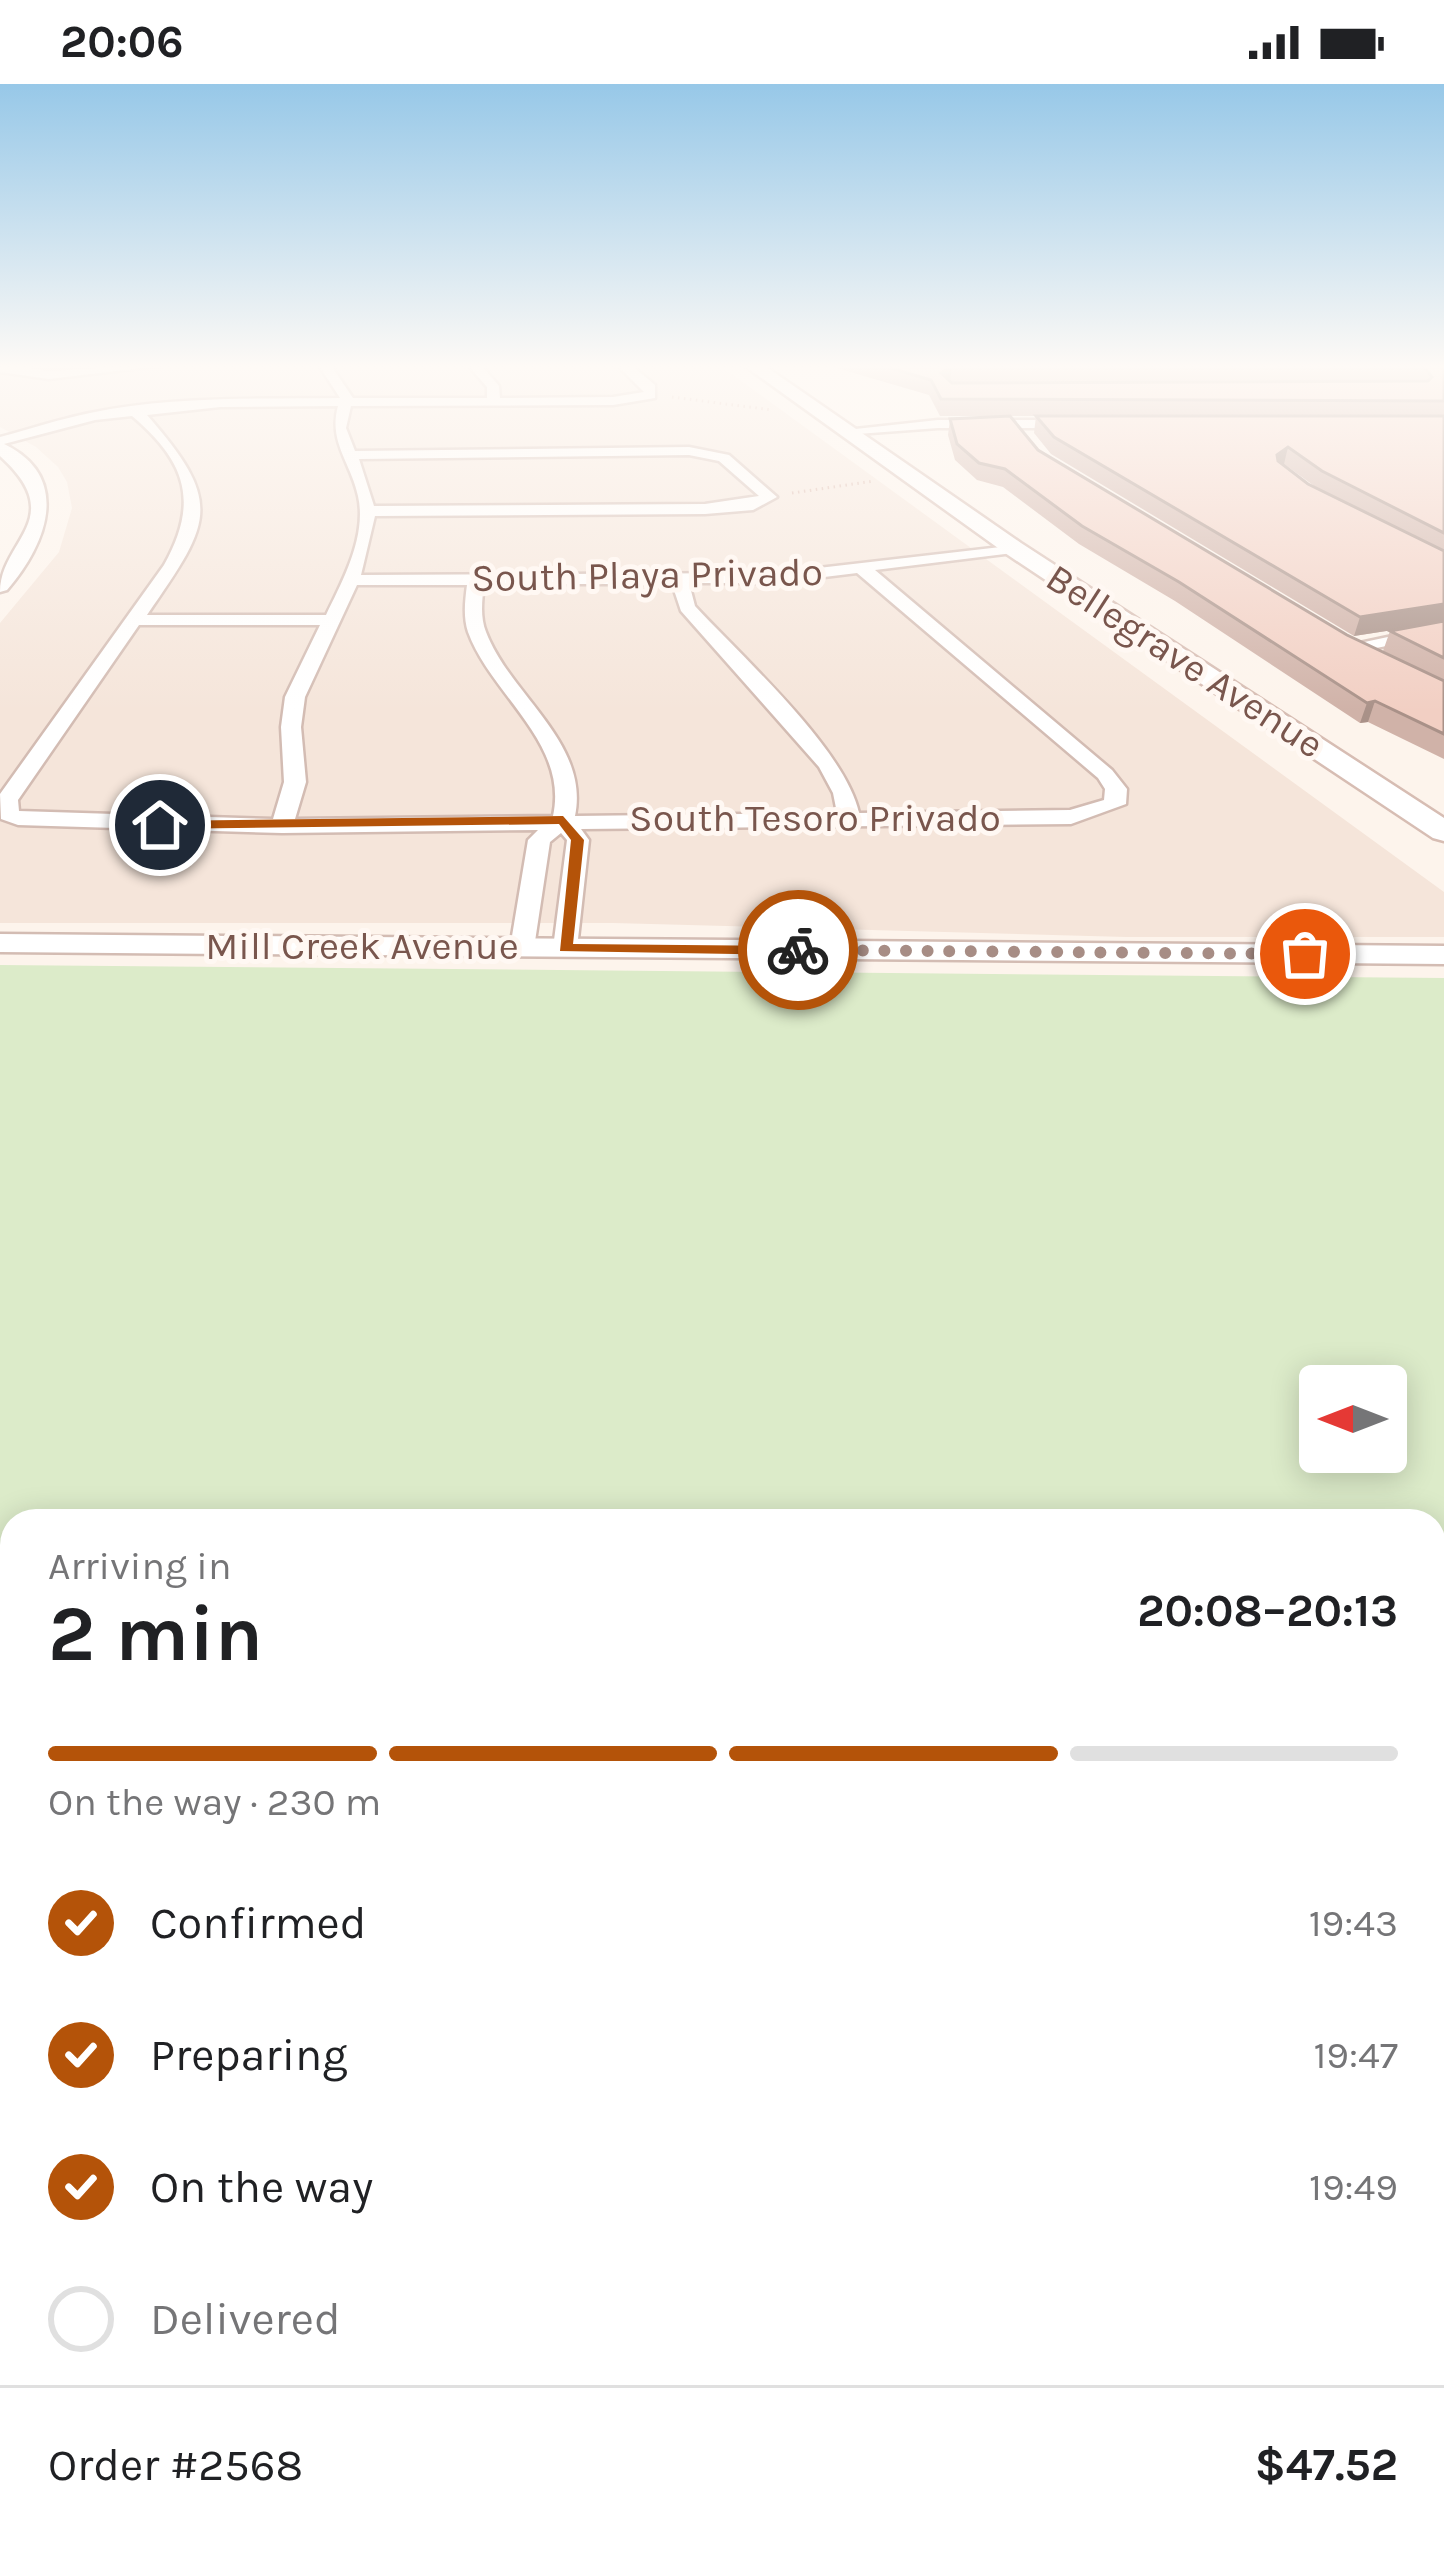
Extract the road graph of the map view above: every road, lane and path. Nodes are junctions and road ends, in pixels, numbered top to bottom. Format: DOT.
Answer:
graph roads {
  1 [pos="34,480"];
  2 [pos="191,480"];
  3 [pos="358,480"];
  4 [pos="747,480"];
  5 [pos="883,480"];
  6 [pos="913,480"];
  7 [pos="769,498"];
  8 [pos="369,511"];
  9 [pos="1013,548"];
  10 [pos="862,568"];
  11 [pos="679,579"];
  12 [pos="351,580"];
  13 [pos="476,580"];
  14 [pos="0,586"];
  15 [pos="134,620"];
  16 [pos="332,620"];
  17 [pos="1444,630"];
  18 [pos="1330,635"];
  19 [pos="1350,647"];
  20 [pos="1383,666"];
  21 [pos="849,818"];
  22 [pos="563,820"];
  23 [pos="282,826"];
  24 [pos="1444,832"];
  25 [pos="0,944"];
  26 [pos="522,948"];
  27 [pos="565,948"];
  28 [pos="1444,955"];
  1 -- 14 [label="street"];
  2 -- 15 [label="street"];
  3 -- 8 [label="street"];
  4 -- 7 [label="street"];
  5 -- 7 [label="path"];
  6 -- 9 [label="main road, Bellegrave Avenue"];
  7 -- 8 [label="street"];
  8 -- 12 [label="street"];
  9 -- 10 [label="street, South Playa Privado"];
  9 -- 24 [label="main road, Bellegrave Avenue"];
  10 -- 11 [label="street, South Playa Privado"];
  10 -- 21 [label="street, South Tesoro Privado"];
  11 -- 13 [label="street, South Playa Privado"];
  11 -- 21 [label="street"];
  12 -- 13 [label="street, South Playa Privado"];
  12 -- 16 [label="street"];
  13 -- 22 [label="street"];
  15 -- 16 [label="street"];
  15 -- 23 [label="street, South Tesoro Privado"];
  16 -- 23 [label="street"];
  17 -- 19 [label="street"];
  18 -- 19 [label="street"];
  19 -- 20 [label="street"];
  21 -- 22 [label="street, South Tesoro Privado"];
  22 -- 23 [label="street, South Tesoro Privado"];
  22 -- 26 [label="street"];
  22 -- 27 [label="street"];
  25 -- 26 [label="street, Mill Creek Avenue"];
  26 -- 27 [label="street, Mill Creek Avenue"];
  27 -- 28 [label="street, Mill Creek Avenue"];
}
